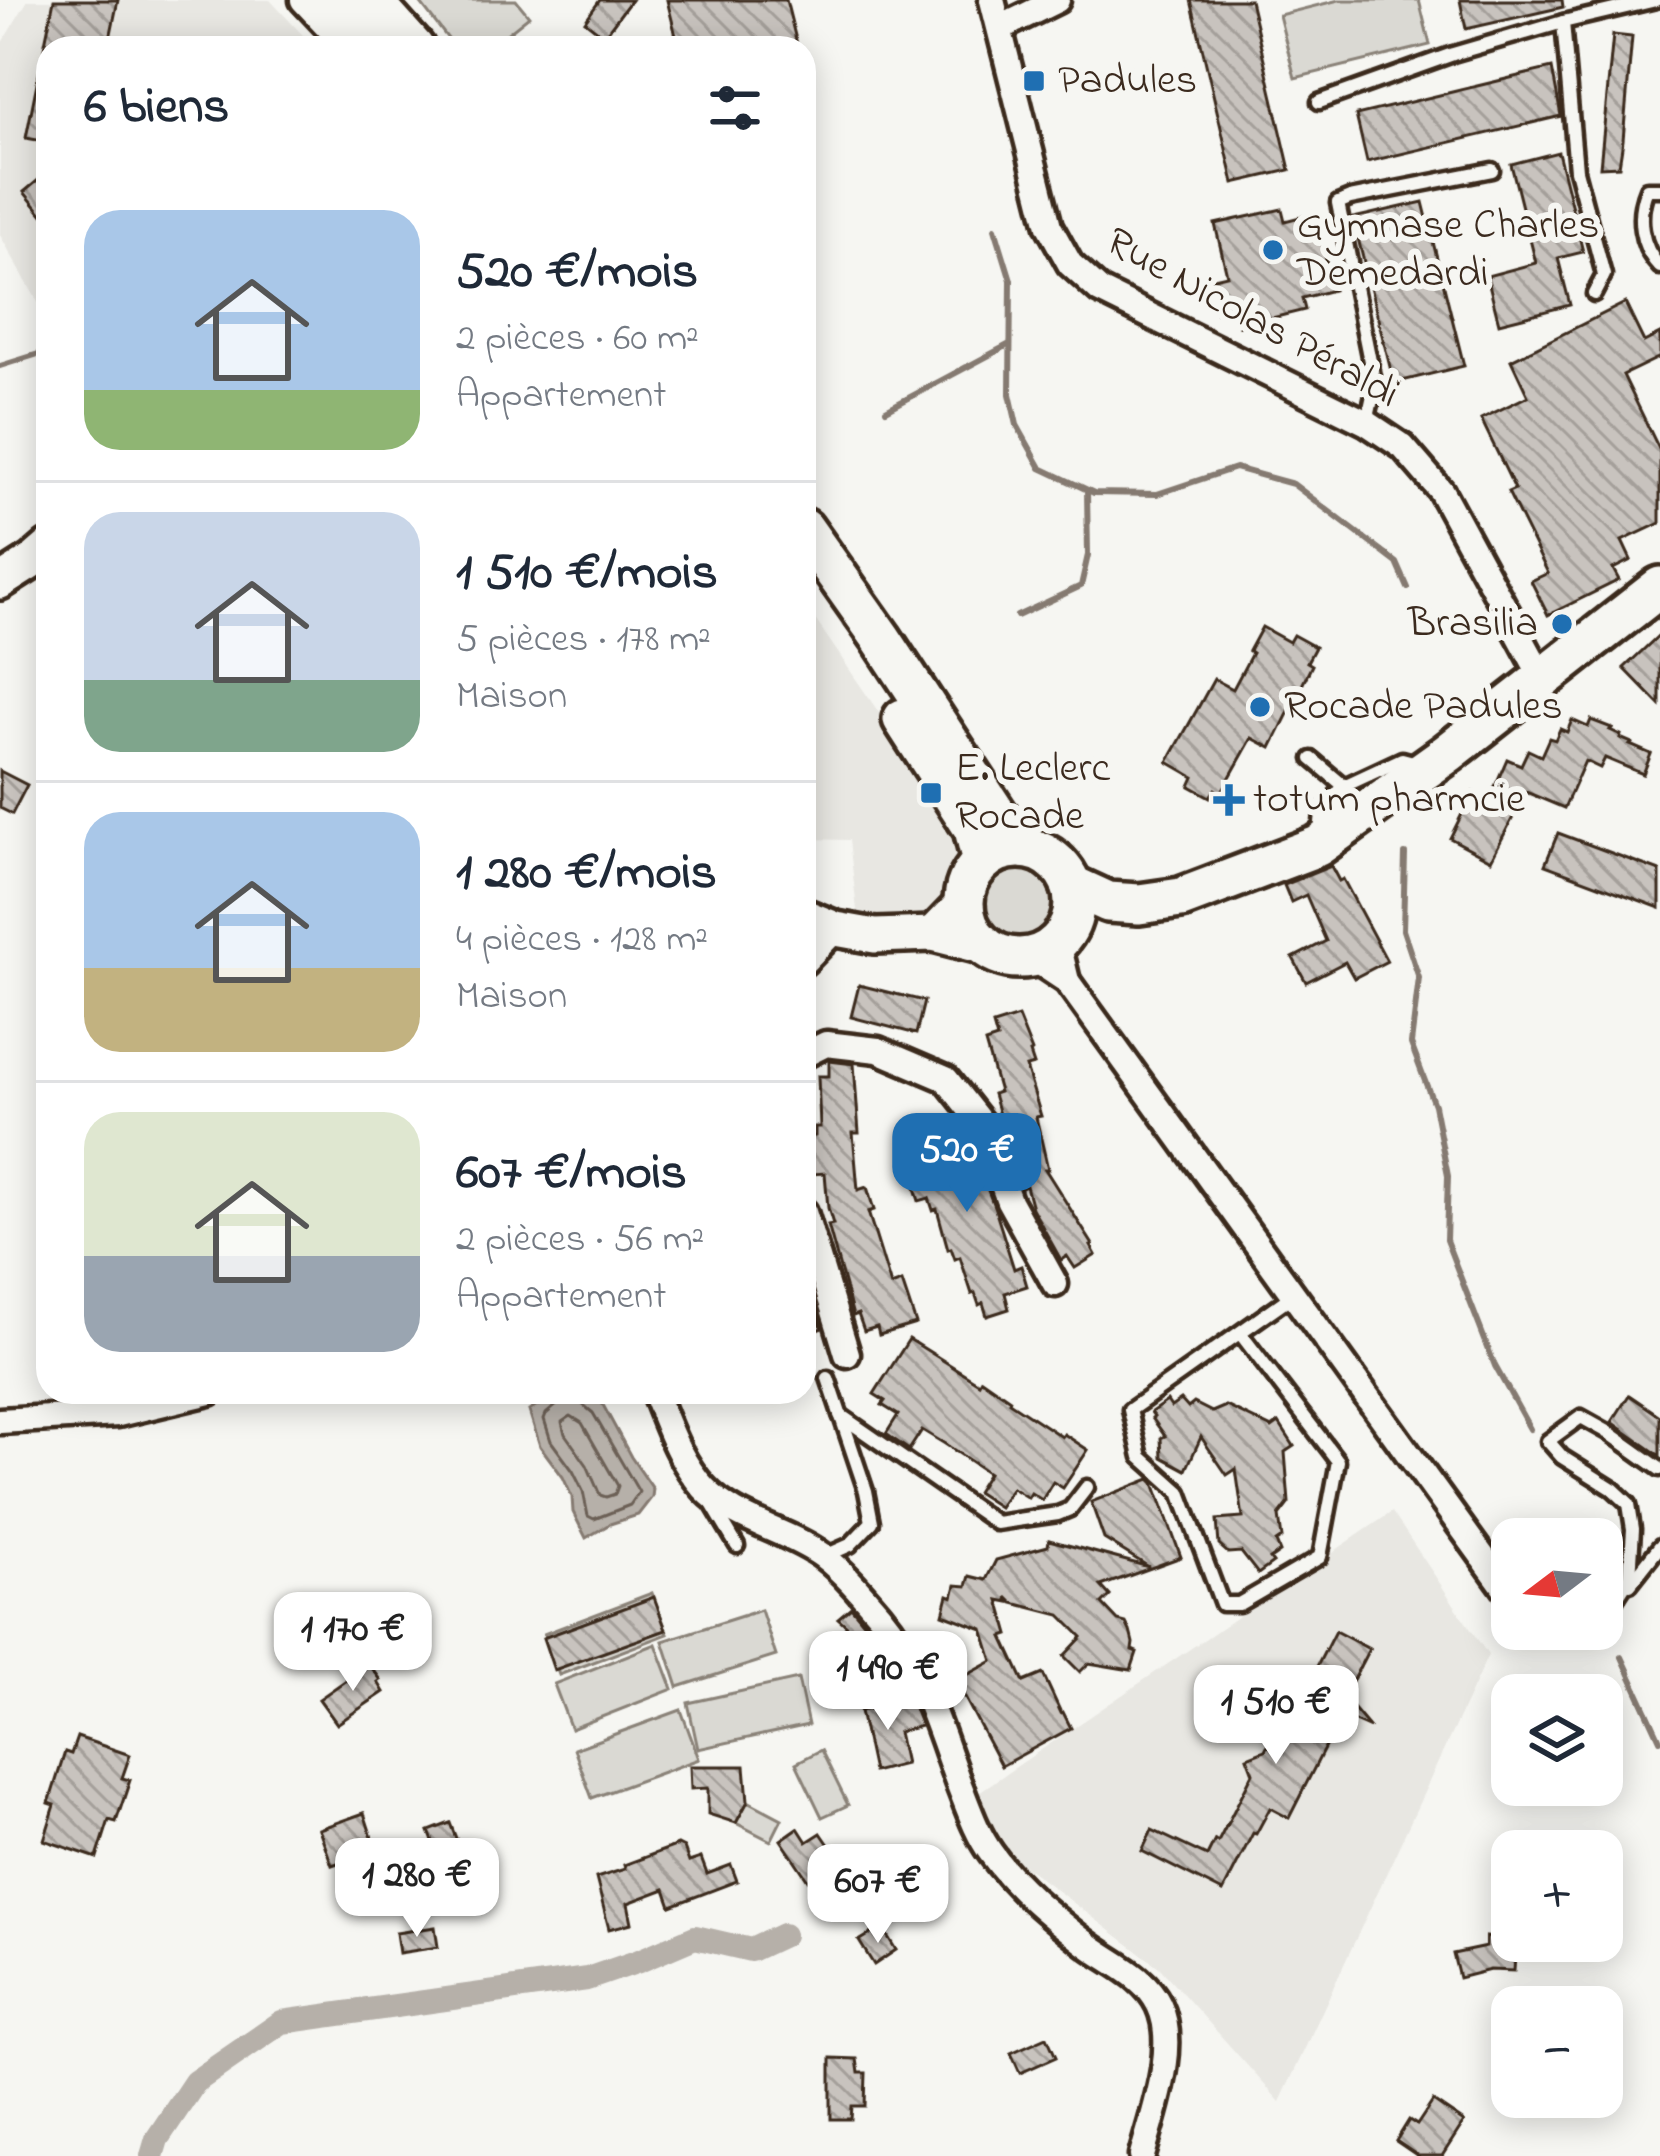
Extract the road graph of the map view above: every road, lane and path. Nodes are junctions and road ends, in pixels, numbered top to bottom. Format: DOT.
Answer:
graph roads {
  1 [pos="303,0"];
  2 [pos="335,0"];
  3 [pos="371,0"];
  4 [pos="992,0"];
  5 [pos="1057,0"];
  6 [pos="1656,0"];
  7 [pos="1563,22"];
  8 [pos="1000,28"];
  9 [pos="337,36"];
  10 [pos="368,36"];
  11 [pos="403,36"];
  12 [pos="1319,102"];
  13 [pos="1492,170"];
  14 [pos="1660,189"];
  15 [pos="1660,267"];
  16 [pos="1594,294"];
  17 [pos="1367,423"];
  18 [pos="816,546"];
  19 [pos="36,558"];
  20 [pos="0,582"];
  21 [pos="1660,586"];
  22 [pos="816,592"];
  23 [pos="1542,677"];
  24 [pos="1312,760"];
  25 [pos="1429,767"];
  26 [pos="1344,786"];
  27 [pos="1318,846"];
  28 [pos="1024,848"];
  29 [pos="982,862"];
  30 [pos="964,902"];
  31 [pos="816,921"];
  32 [pos="836,929"];
  33 [pos="1068,931"];
  34 [pos="933,934"];
  35 [pos="985,946"];
  36 [pos="816,950"];
  37 [pos="816,1048"];
  38 [pos="816,1252"];
  39 [pos="1055,1284"];
  40 [pos="1293,1295"];
  41 [pos="1240,1333"];
  42 [pos="847,1354"];
  43 [pos="828,1378"];
  44 [pos="160,1404"];
  45 [pos="659,1404"];
  46 [pos="840,1414"];
  47 [pos="0,1421"];
  48 [pos="1660,1469"];
  49 [pos="1087,1486"];
  50 [pos="706,1492"];
  51 [pos="737,1546"];
  52 [pos="1660,1546"];
  53 [pos="824,1556"];
  54 [pos="1491,1567"];
  55 [pos="1623,1587"];
  56 [pos="1623,1592"];
  57 [pos="1142,2156"];
  1 -- 9 [label="street"];
  2 -- 10 [label="main road"];
  3 -- 11 [label="main road"];
  4 -- 8 [label="street, Rue Nicolas Péraldi"];
  5 -- 8 [label="street"];
  6 -- 7 [label="lane"];
  7 -- 12 [label="lane"];
  7 -- 16 [label="lane"];
  8 -- 17 [label="street, Rue Nicolas Péraldi"];
  13 -- 17 [label="lane"];
  14 -- 15 [label="lane"];
  17 -- 23 [label="street, Rue Nicolas Péraldi"];
  18 -- 28 [label="main road"];
  19 -- 20 [label="street"];
  21 -- 23 [label="main road"];
  22 -- 29 [label="main road"];
  23 -- 25 [label="main road"];
  24 -- 26 [label="lane"];
  25 -- 26 [label="lane"];
  25 -- 27 [label="main road"];
  26 -- 27 [label="lane"];
  27 -- 33 [label="main road"];
  28 -- 29 [label="main road"];
  28 -- 33 [label="main road"];
  29 -- 30 [label="main road"];
  30 -- 34 [label="street"];
  30 -- 35 [label="main road"];
  31 -- 32 [label="street"];
  32 -- 34 [label="street"];
  32 -- 36 [label="street"];
  33 -- 35 [label="main road"];
  33 -- 40 [label="street"];
  34 -- 35 [label="street"];
  37 -- 39 [label="street"];
  38 -- 42 [label="street"];
  40 -- 41 [label="lane"];
  40 -- 54 [label="street"];
  41 -- 41 [label="lane"];
  43 -- 46 [label="lane"];
  44 -- 47 [label="street"];
  45 -- 50 [label="street"];
  46 -- 49 [label="lane"];
  46 -- 53 [label="lane"];
  48 -- 55 [label="lane"];
  50 -- 51 [label="lane"];
  50 -- 53 [label="street"];
  52 -- 56 [label="lane"];
  53 -- 57 [label="street"];
}
